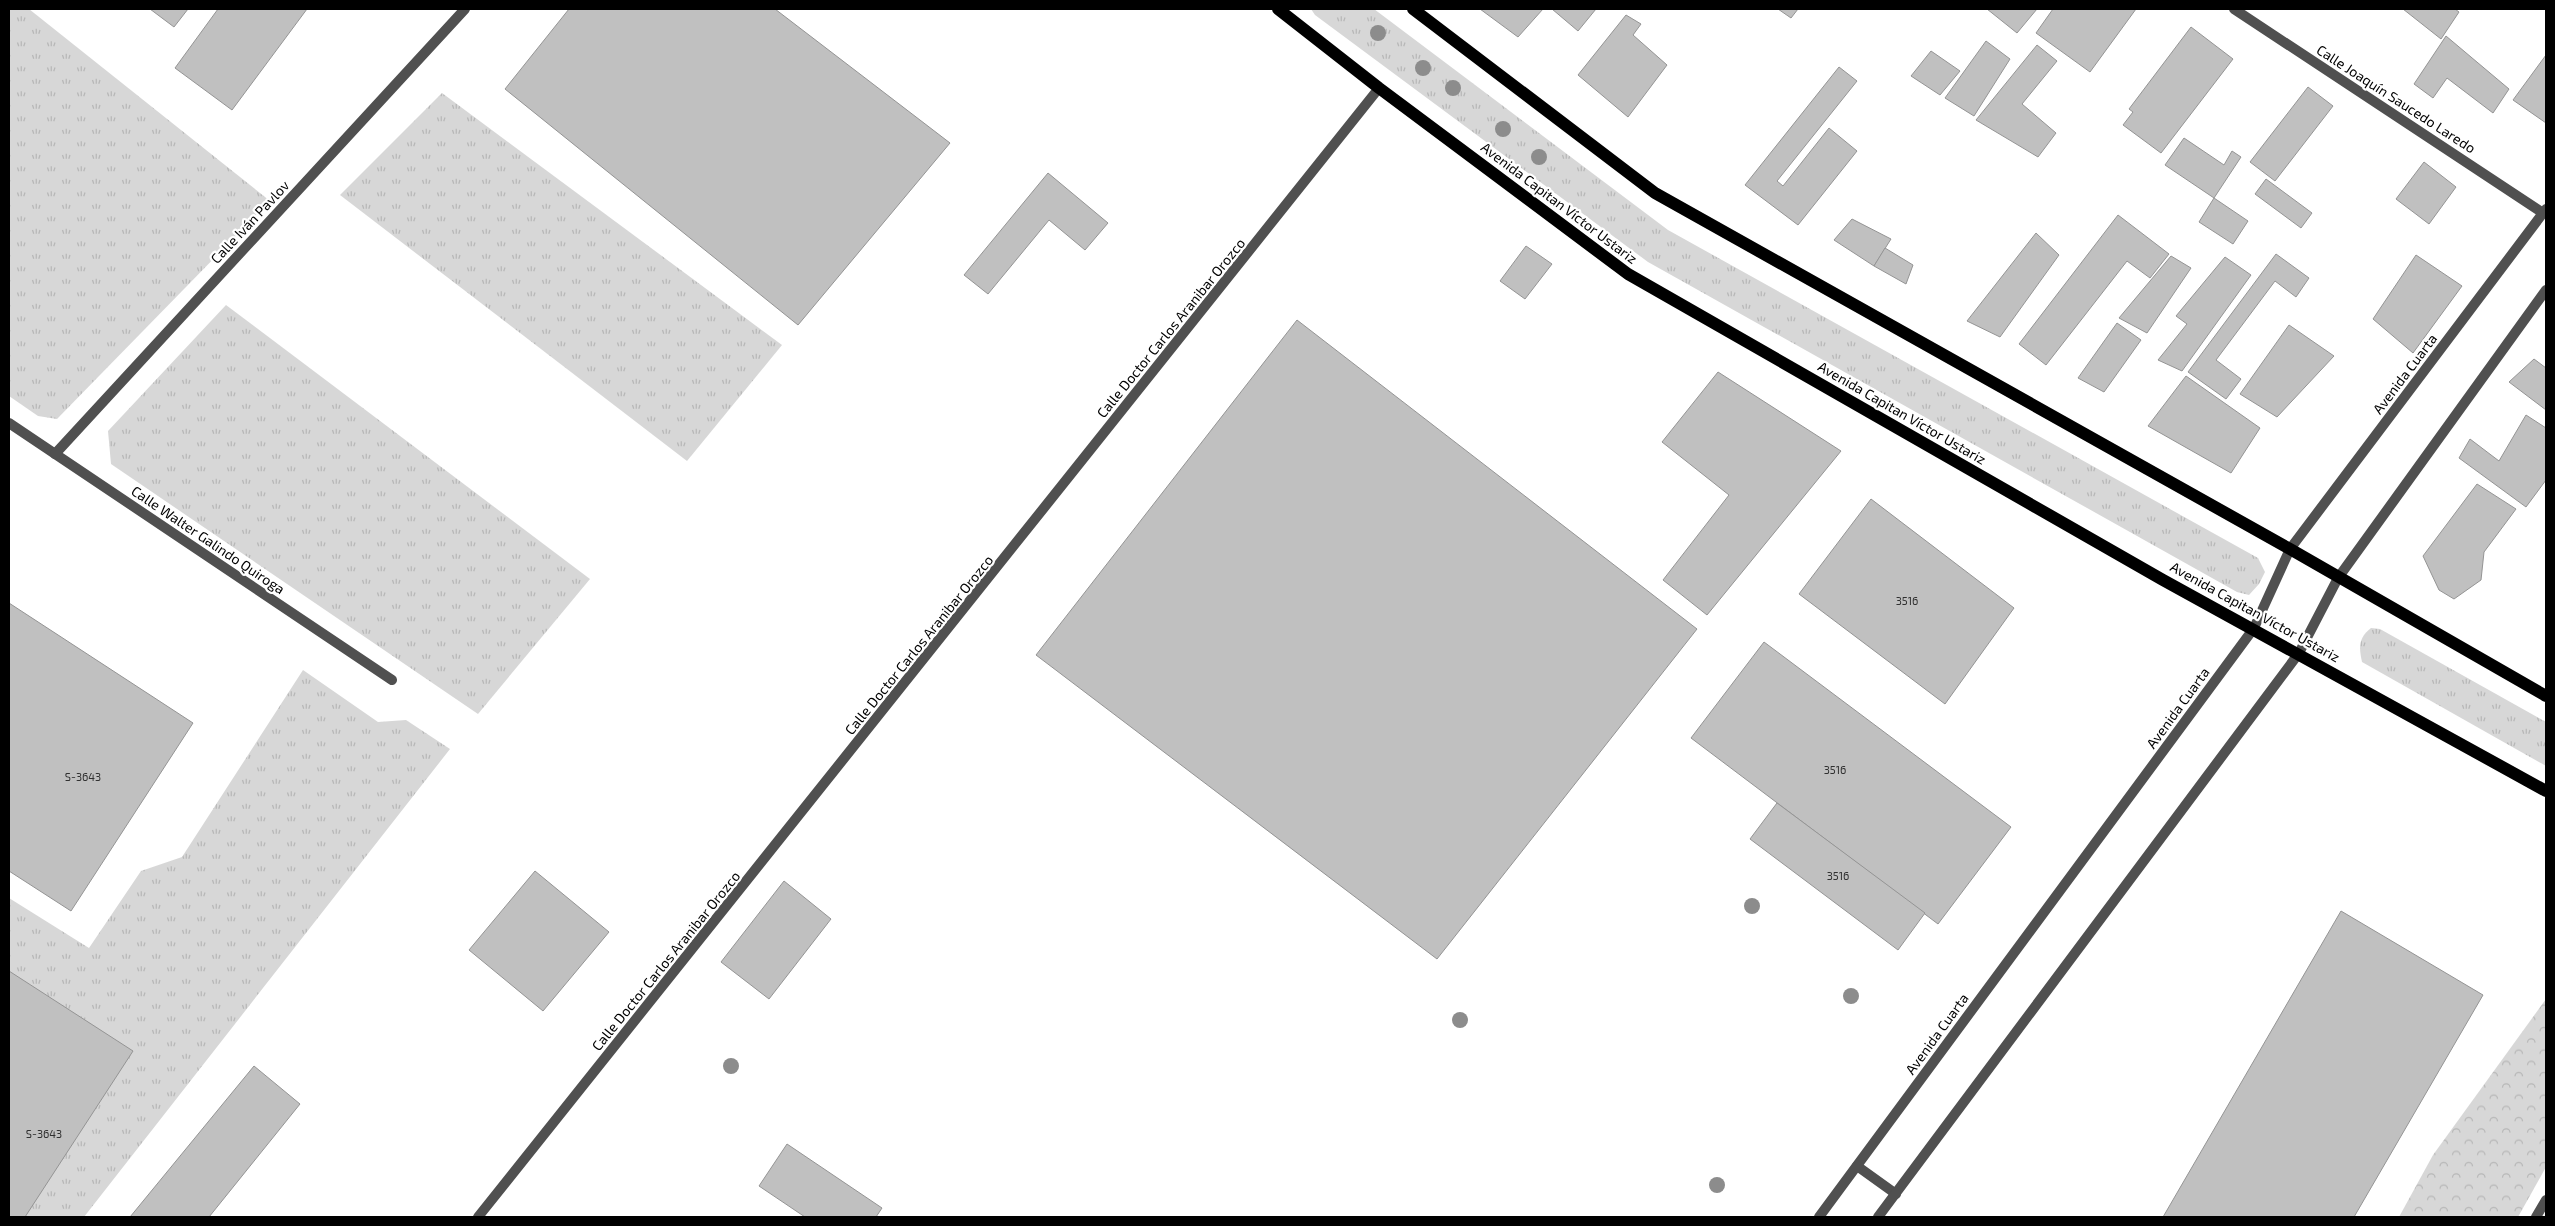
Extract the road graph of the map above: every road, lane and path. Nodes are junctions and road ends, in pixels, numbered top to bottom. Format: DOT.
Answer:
graph roads {
  1 [pos="465,9"];
  2 [pos="1278,9"];
  3 [pos="1413,9"];
  4 [pos="2234,9"];
  5 [pos="1380,88"];
  6 [pos="2545,211"];
  7 [pos="2546,290"];
  8 [pos="9,423"];
  9 [pos="55,454"];
  10 [pos="2290,549"];
  11 [pos="2338,578"];
  12 [pos="2254,628"];
  13 [pos="2299,654"];
  14 [pos="392,680"];
  15 [pos="2546,696"];
  16 [pos="2546,791"];
  17 [pos="1857,1166"];
  18 [pos="1896,1194"];
  19 [pos="2546,1200"];
  20 [pos="478,1217"];
  21 [pos="1819,1217"];
  22 [pos="1878,1217"];
  23 [pos="2536,1217"];
  1 -- 9 [label="street, Calle Iván Pavlov"];
  2 -- 5 [label="main road, Avenida Capitan Víctor Ustariz"];
  3 -- 10 [label="main road"];
  4 -- 6 [label="street, Calle Joaquín Saucedo Laredo"];
  5 -- 12 [label="main road, Avenida Capitan Víctor Ustariz"];
  5 -- 20 [label="street, Calle Doctor Carlos Aranibar Orozco"];
  6 -- 10 [label="street, Avenida Cuarta"];
  7 -- 11 [label="street"];
  8 -- 9 [label="street, Calle Walter Galindo Quiroga"];
  9 -- 14 [label="street, Calle Walter Galindo Quiroga"];
  10 -- 11 [label="main road"];
  10 -- 12 [label="street, Avenida Cuarta"];
  11 -- 13 [label="street"];
  11 -- 15 [label="main road"];
  12 -- 13 [label="main road, Avenida Capitan Víctor Ustariz"];
  12 -- 17 [label="street, Avenida Cuarta"];
  13 -- 16 [label="main road, Avenida Capitan Víctor Ustariz"];
  13 -- 18 [label="street"];
  17 -- 18 [label="street"];
  17 -- 21 [label="street, Avenida Cuarta"];
  18 -- 22 [label="street"];
  19 -- 23 [label="street"];
}
